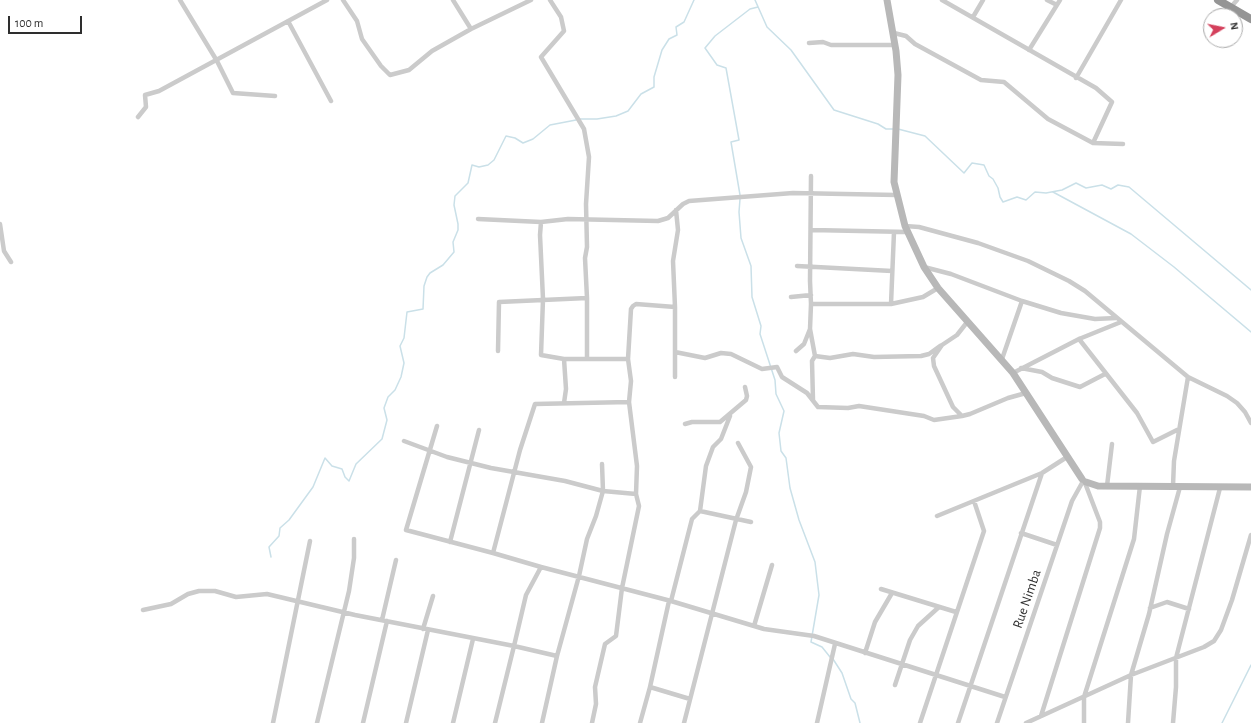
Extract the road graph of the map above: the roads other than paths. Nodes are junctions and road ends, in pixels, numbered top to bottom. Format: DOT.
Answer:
graph roads {
  1 [pos="180,0"];
  2 [pos="327,0"];
  3 [pos="343,0"];
  4 [pos="453,0"];
  5 [pos="531,0"];
  6 [pos="550,0"];
  7 [pos="887,0"];
  8 [pos="942,0"];
  9 [pos="983,0"];
  10 [pos="1047,0"];
  11 [pos="1060,0"];
  12 [pos="1121,0"];
  13 [pos="1218,0"];
  14 [pos="1237,0"];
  15 [pos="1057,5"];
  16 [pos="1230,8"];
  17 [pos="973,16"];
  18 [pos="288,21"];
  19 [pos="471,29"];
  20 [pos="894,33"];
  21 [pos="809,43"];
  22 [pos="895,45"];
  23 [pos="1029,50"];
  24 [pos="217,61"];
  25 [pos="1076,78"];
  26 [pos="275,96"];
  27 [pos="331,102"];
  28 [pos="138,118"];
  29 [pos="1093,143"];
  30 [pos="1123,144"];
  31 [pos="811,176"];
  32 [pos="811,193"];
  33 [pos="896,195"];
  34 [pos="676,210"];
  35 [pos="478,219"];
  36 [pos="587,221"];
  37 [pos="541,222"];
  38 [pos="0,224"];
  39 [pos="906,229"];
  40 [pos="812,230"];
  41 [pos="894,232"];
  42 [pos="11,262"];
  43 [pos="797,266"];
  44 [pos="810,267"];
  45 [pos="924,267"];
  46 [pos="892,271"];
  47 [pos="938,288"];
  48 [pos="811,295"];
  49 [pos="791,297"];
  50 [pos="587,298"];
  51 [pos="543,299"];
  52 [pos="1022,301"];
  53 [pos="811,304"];
  54 [pos="891,304"];
  55 [pos="675,307"];
  56 [pos="1116,318"];
  57 [pos="968,321"];
  58 [pos="1121,322"];
  59 [pos="810,329"];
  60 [pos="1079,339"];
  61 [pos="942,345"];
  62 [pos="498,351"];
  63 [pos="796,351"];
  64 [pos="675,352"];
  65 [pos="815,356"];
  66 [pos="564,358"];
  67 [pos="587,358"];
  68 [pos="628,359"];
  69 [pos="1002,359"];
  70 [pos="1021,368"];
  71 [pos="1013,373"];
  72 [pos="1105,374"];
  73 [pos="675,377"];
  74 [pos="1188,377"];
  75 [pos="745,387"];
  76 [pos="1026,393"];
  77 [pos="813,401"];
  78 [pos="629,402"];
  79 [pos="564,403"];
  80 [pos="730,416"];
  81 [pos="962,416"];
  82 [pos="1251,423"];
  83 [pos="684,424"];
  84 [pos="436,426"];
  85 [pos="1179,429"];
  86 [pos="479,430"];
  87 [pos="404,441"];
  88 [pos="738,443"];
  89 [pos="1112,444"];
  90 [pos="430,450"];
  91 [pos="1067,457"];
  92 [pos="471,463"];
  93 [pos="602,464"];
  94 [pos="514,473"];
  95 [pos="1042,473"];
  96 [pos="1084,482"];
  97 [pos="1107,486"];
  98 [pos="1140,486"];
  99 [pos="1176,487"];
  100 [pos="1251,487"];
  101 [pos="1220,488"];
  102 [pos="603,491"];
  103 [pos="636,494"];
  104 [pos="974,501"];
  105 [pos="700,511"];
  106 [pos="937,516"];
  107 [pos="736,520"];
  108 [pos="751,522"];
  109 [pos="1021,533"];
  110 [pos="1251,535"];
  111 [pos="354,539"];
  112 [pos="310,541"];
  113 [pos="450,542"];
  114 [pos="1057,545"];
  115 [pos="493,553"];
  116 [pos="396,560"];
  117 [pos="772,565"];
  118 [pos="540,567"];
  119 [pos="579,576"];
  120 [pos="622,588"];
  121 [pos="881,589"];
  122 [pos="892,593"];
  123 [pos="433,596"];
  124 [pos="299,601"];
  125 [pos="670,601"];
  126 [pos="939,607"];
  127 [pos="1150,608"];
  128 [pos="1189,609"];
  129 [pos="143,610"];
  130 [pos="344,612"];
  131 [pos="956,612"];
  132 [pos="713,613"];
  133 [pos="382,620"];
  134 [pos="387,621"];
  135 [pos="754,626"];
  136 [pos="425,629"];
  137 [pos="473,639"];
  138 [pos="835,644"];
  139 [pos="514,646"];
  140 [pos="865,653"];
  141 [pos="557,656"];
  142 [pos="1176,658"];
  143 [pos="902,665"];
  144 [pos="935,675"];
  145 [pos="1131,675"];
  146 [pos="895,686"];
  147 [pos="970,686"];
  148 [pos="650,687"];
  149 [pos="1084,697"];
  150 [pos="1005,698"];
  151 [pos="690,699"];
  152 [pos="1041,716"];
  153 [pos="1033,721"];
  154 [pos="273,723"];
  155 [pos="317,723"];
  156 [pos="363,723"];
  157 [pos="406,723"];
  158 [pos="454,723"];
  159 [pos="495,723"];
  160 [pos="542,723"];
  161 [pos="592,723"];
  162 [pos="640,723"];
  163 [pos="684,723"];
  164 [pos="816,723"];
  165 [pos="920,723"];
  166 [pos="958,723"];
  167 [pos="997,723"];
  168 [pos="1026,723"];
  169 [pos="1084,723"];
  170 [pos="1128,723"];
  171 [pos="1173,723"];
  1 -- 24 [label="street"];
  2 -- 18 [label="street"];
  3 -- 19 [label="street"];
  4 -- 19 [label="street"];
  5 -- 19 [label="street"];
  6 -- 36 [label="street"];
  7 -- 20 [label="street"];
  8 -- 17 [label="street"];
  9 -- 17 [label="street"];
  10 -- 15 [label="street"];
  11 -- 15 [label="street"];
  12 -- 25 [label="street"];
  13 -- 16 [label="highway"];
  14 -- 16 [label="street"];
  15 -- 23 [label="street"];
  17 -- 23 [label="street"];
  18 -- 24 [label="street"];
  18 -- 27 [label="street"];
  20 -- 22 [label="street"];
  20 -- 29 [label="street"];
  21 -- 22 [label="street"];
  22 -- 33 [label="street"];
  23 -- 25 [label="street"];
  24 -- 26 [label="street"];
  24 -- 28 [label="street"];
  25 -- 29 [label="street"];
  29 -- 30 [label="street"];
  31 -- 32 [label="street"];
  32 -- 33 [label="street"];
  32 -- 34 [label="street"];
  32 -- 40 [label="street"];
  33 -- 39 [label="street"];
  34 -- 36 [label="street"];
  34 -- 55 [label="street"];
  35 -- 37 [label="street"];
  36 -- 37 [label="street"];
  36 -- 50 [label="street"];
  37 -- 51 [label="street"];
  38 -- 42 [label="street"];
  39 -- 41 [label="street"];
  39 -- 45 [label="street"];
  39 -- 56 [label="street"];
  40 -- 41 [label="street"];
  40 -- 44 [label="street"];
  41 -- 46 [label="street"];
  43 -- 44 [label="street"];
  44 -- 46 [label="street"];
  44 -- 48 [label="street"];
  45 -- 47 [label="street"];
  45 -- 52 [label="street"];
  46 -- 54 [label="street"];
  47 -- 54 [label="street"];
  47 -- 57 [label="street"];
  48 -- 49 [label="street"];
  48 -- 53 [label="street"];
  50 -- 51 [label="street"];
  50 -- 67 [label="street"];
  51 -- 62 [label="street"];
  51 -- 66 [label="street"];
  52 -- 56 [label="street"];
  52 -- 69 [label="street"];
  53 -- 54 [label="street"];
  53 -- 59 [label="street"];
  55 -- 64 [label="street"];
  55 -- 68 [label="street"];
  56 -- 58 [label="street"];
  57 -- 61 [label="street"];
  57 -- 69 [label="street"];
  58 -- 60 [label="street"];
  58 -- 74 [label="street"];
  59 -- 63 [label="street"];
  59 -- 65 [label="street"];
  60 -- 70 [label="street"];
  60 -- 72 [label="street"];
  61 -- 65 [label="street"];
  61 -- 81 [label="street"];
  64 -- 73 [label="street"];
  64 -- 77 [label="street"];
  65 -- 77 [label="street"];
  66 -- 67 [label="street"];
  66 -- 79 [label="street"];
  67 -- 68 [label="street"];
  68 -- 78 [label="street"];
  69 -- 71 [label="street"];
  70 -- 71 [label="street"];
  70 -- 72 [label="street"];
  71 -- 76 [label="street"];
  72 -- 85 [label="street"];
  74 -- 82 [label="street"];
  74 -- 85 [label="street"];
  75 -- 80 [label="street"];
  76 -- 81 [label="street"];
  76 -- 91 [label="street"];
  77 -- 81 [label="street"];
  78 -- 79 [label="street"];
  78 -- 103 [label="street"];
  79 -- 94 [label="street"];
  80 -- 83 [label="street"];
  80 -- 105 [label="street"];
  84 -- 90 [label="street"];
  85 -- 99 [label="street"];
  86 -- 92 [label="street"];
  87 -- 90 [label="street"];
  88 -- 107 [label="street"];
  89 -- 97 [label="street"];
  90 -- 92 [label="street"];
  90 -- 113 [label="street"];
  91 -- 95 [label="street"];
  91 -- 96 [label="street"];
  92 -- 94 [label="street"];
  92 -- 113 [label="street"];
  93 -- 102 [label="street"];
  94 -- 102 [label="street"];
  94 -- 115 [label="street"];
  95 -- 104 [label="street"];
  95 -- 109 [label="street"];
  96 -- 97 [label="street"];
  96 -- 114 [label="street, Rue Nimba"];
  96 -- 152 [label="street"];
  97 -- 98 [label="street"];
  98 -- 99 [label="street"];
  98 -- 149 [label="street"];
  99 -- 101 [label="street"];
  99 -- 127 [label="street"];
  100 -- 101 [label="street"];
  101 -- 128 [label="street"];
  102 -- 103 [label="street"];
  102 -- 119 [label="street"];
  103 -- 120 [label="street"];
  104 -- 106 [label="street"];
  104 -- 131 [label="street"];
  105 -- 107 [label="street"];
  105 -- 125 [label="street"];
  107 -- 108 [label="street"];
  107 -- 132 [label="street"];
  109 -- 114 [label="street"];
  109 -- 147 [label="street"];
  110 -- 142 [label="street"];
  111 -- 130 [label="street"];
  112 -- 124 [label="street"];
  113 -- 115 [label="street"];
  114 -- 150 [label="street, Rue Nimba"];
  115 -- 118 [label="street"];
  116 -- 133 [label="street"];
  117 -- 135 [label="street"];
  118 -- 119 [label="street"];
  118 -- 139 [label="street"];
  119 -- 120 [label="street"];
  119 -- 141 [label="street"];
  120 -- 125 [label="street"];
  120 -- 161 [label="street"];
  121 -- 122 [label="street"];
  122 -- 126 [label="street"];
  122 -- 140 [label="street"];
  123 -- 136 [label="street"];
  124 -- 129 [label="street"];
  124 -- 130 [label="street"];
  124 -- 154 [label="street"];
  125 -- 132 [label="street"];
  125 -- 148 [label="street"];
  126 -- 131 [label="street"];
  126 -- 143 [label="street"];
  127 -- 128 [label="street"];
  127 -- 145 [label="street"];
  128 -- 142 [label="street"];
  130 -- 133 [label="street"];
  130 -- 155 [label="street"];
  131 -- 144 [label="street"];
  132 -- 135 [label="street"];
  132 -- 151 [label="street"];
  133 -- 134 [label="street"];
  134 -- 136 [label="street"];
  134 -- 156 [label="street"];
  135 -- 138 [label="street"];
  136 -- 137 [label="street"];
  136 -- 157 [label="street"];
  137 -- 139 [label="street"];
  137 -- 158 [label="street"];
  138 -- 140 [label="street"];
  138 -- 164 [label="street"];
  139 -- 141 [label="street"];
  139 -- 159 [label="street"];
  140 -- 143 [label="street"];
  141 -- 160 [label="street"];
  142 -- 145 [label="street"];
  142 -- 171 [label="street"];
  143 -- 144 [label="street"];
  143 -- 146 [label="street"];
  144 -- 147 [label="street"];
  144 -- 165 [label="street"];
  145 -- 149 [label="street"];
  145 -- 170 [label="street"];
  147 -- 150 [label="street"];
  147 -- 166 [label="street"];
  148 -- 151 [label="street"];
  148 -- 162 [label="street"];
  149 -- 152 [label="street"];
  149 -- 169 [label="street"];
  150 -- 167 [label="street, Rue Nimba"];
  151 -- 163 [label="street"];
  152 -- 153 [label="street"];
  153 -- 168 [label="street"];
}
